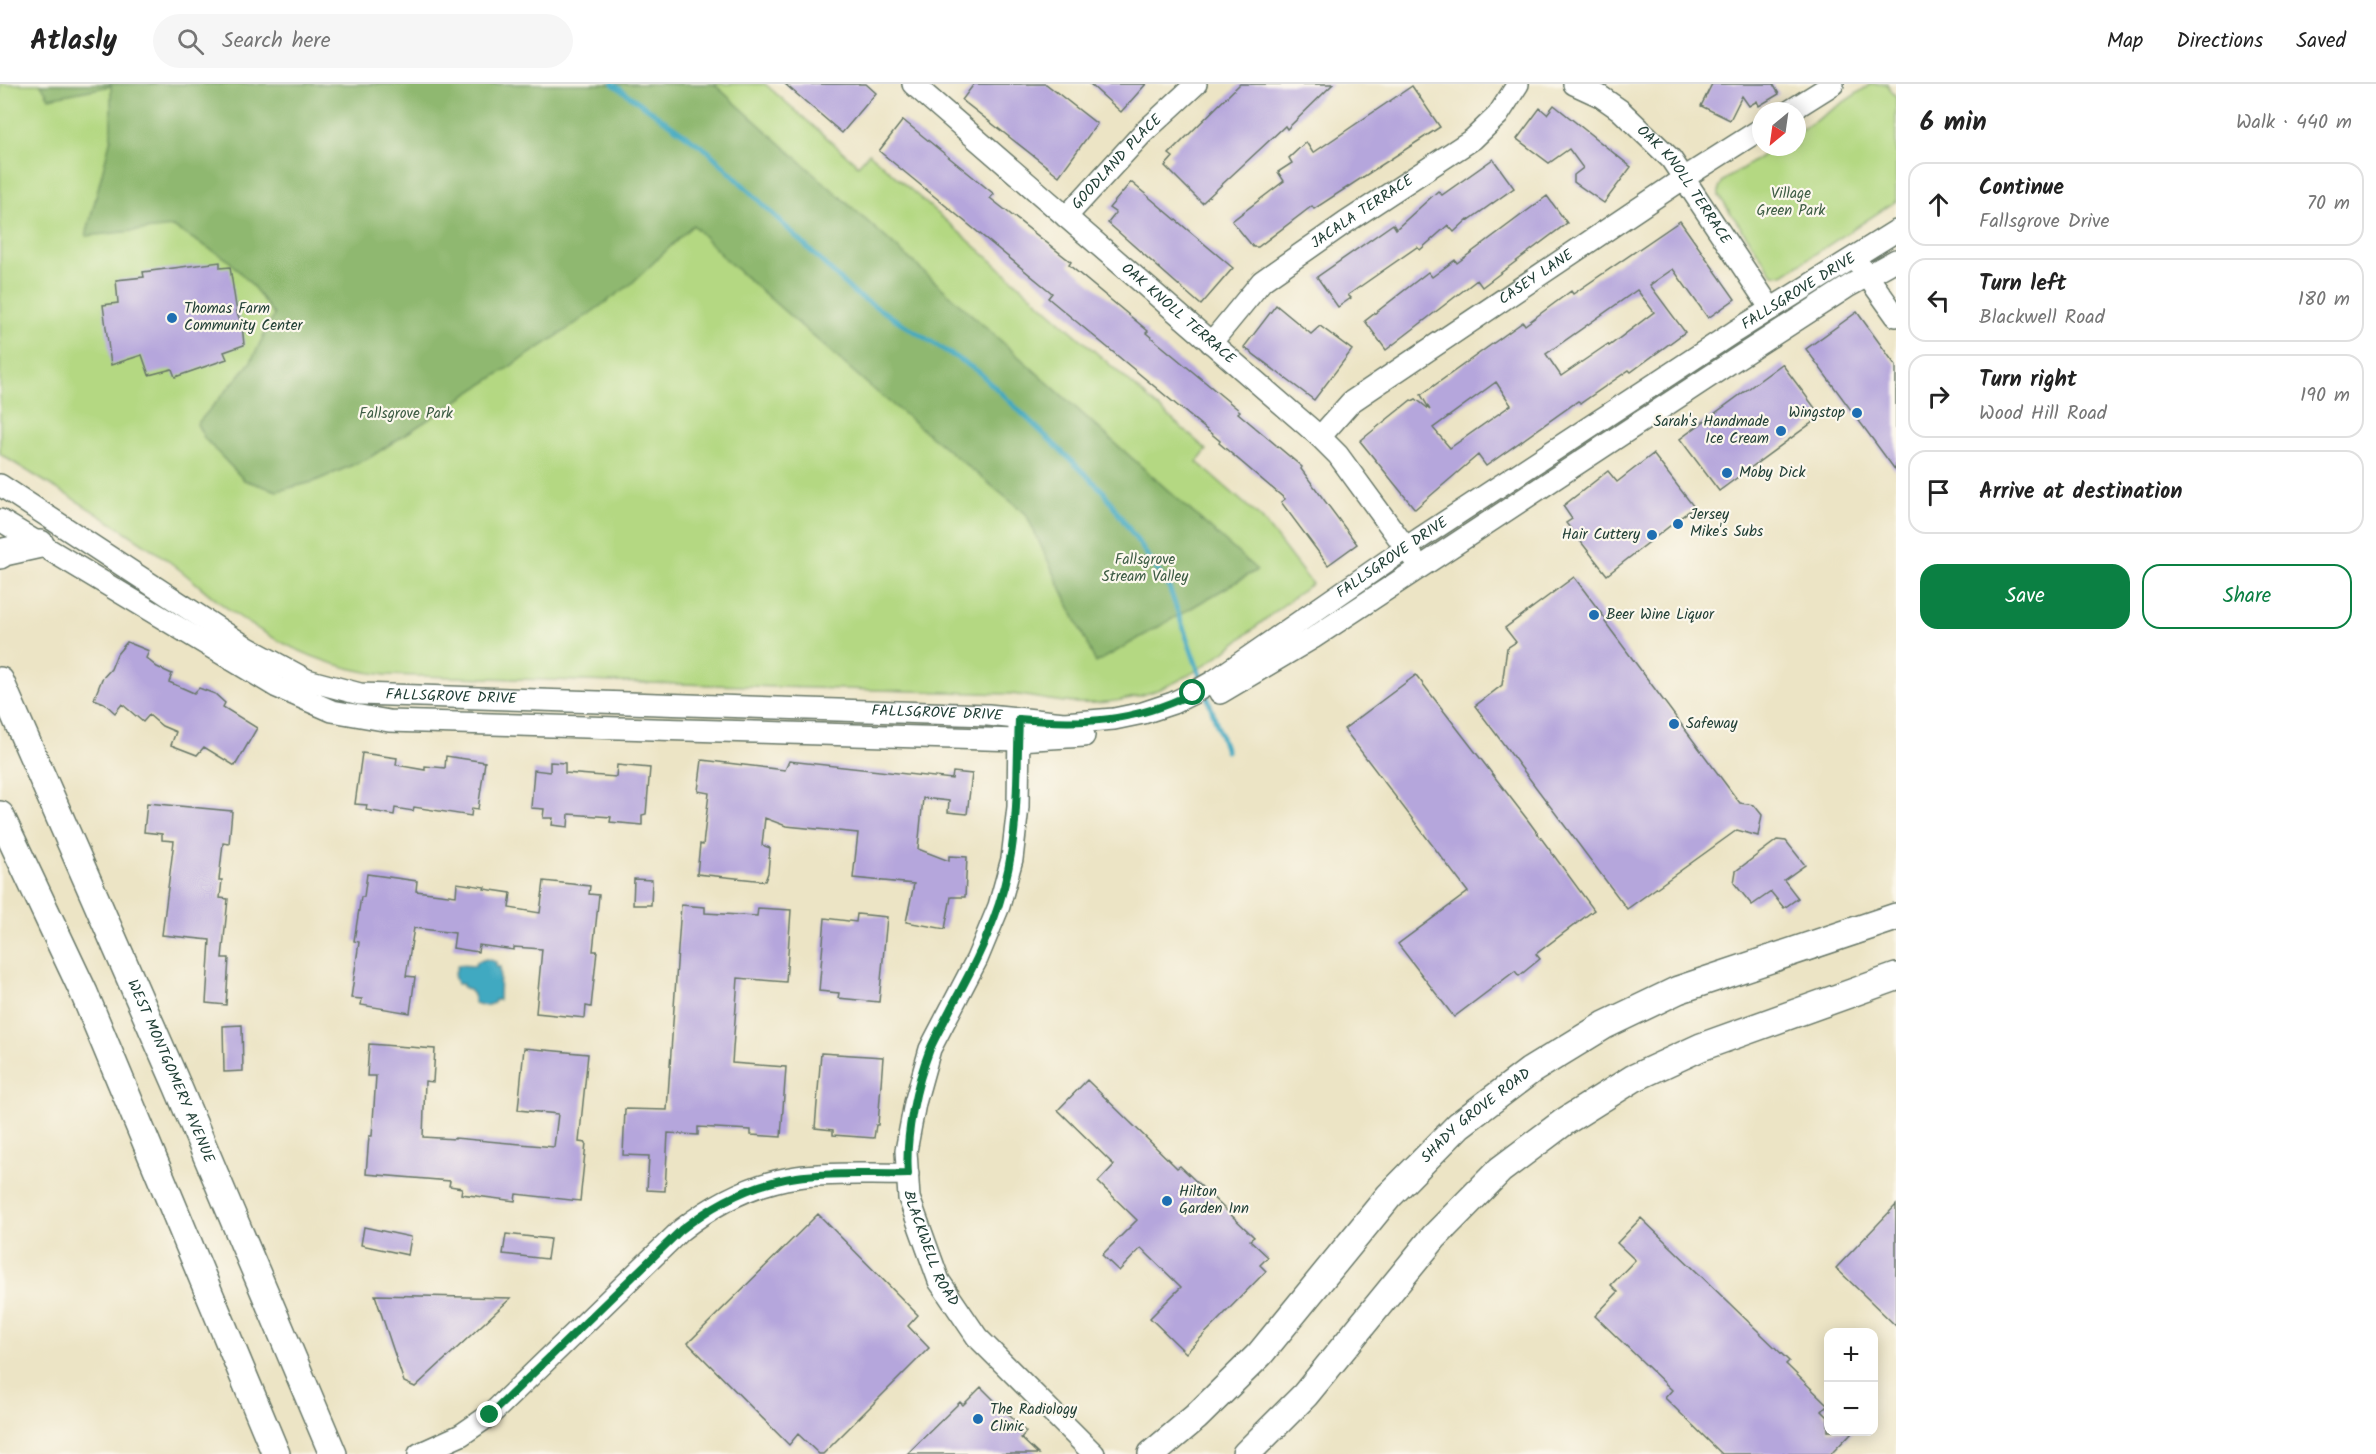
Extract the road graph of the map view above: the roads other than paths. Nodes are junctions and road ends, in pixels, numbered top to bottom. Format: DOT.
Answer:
graph roads {
  1 [pos="1196,84"];
  2 [pos="1518,84"];
  3 [pos="1574,84"];
  4 [pos="1833,84"];
  5 [pos="925,88"];
  6 [pos="1804,102"];
  7 [pos="1752,135"];
  8 [pos="1684,178"];
  9 [pos="1066,217"];
  10 [pos="1894,237"];
  11 [pos="1854,256"];
  12 [pos="1896,260"];
  13 [pos="1868,276"];
  14 [pos="1771,309"];
  15 [pos="1896,316"];
  16 [pos="1211,343"];
  17 [pos="1320,438"];
  18 [pos="0,485"];
  19 [pos="0,520"];
  20 [pos="40,544"];
  21 [pos="1405,548"];
  22 [pos="0,555"];
  23 [pos="1420,567"];
  24 [pos="2,686"];
  25 [pos="1216,687"];
  26 [pos="1019,729"];
  27 [pos="0,815"];
  28 [pos="1896,917"];
  29 [pos="1896,977"];
  30 [pos="908,1174"];
  31 [pos="276,1454"];
  32 [pos="333,1454"];
  33 [pos="419,1454"];
  34 [pos="1094,1454"];
  35 [pos="1152,1454"];
  36 [pos="1246,1454"];
  1 -- 9 [label="street, GOODLAND PLACE"];
  2 -- 16 [label="street, JACALA TERRACE"];
  3 -- 8 [label="street, OAK KNOLL TERRACE"];
  4 -- 6 [label="street"];
  5 -- 9 [label="street, OAK KNOLL TERRACE"];
  7 -- 8 [label="street, CASEY LANE"];
  8 -- 14 [label="street, OAK KNOLL TERRACE"];
  8 -- 17 [label="street, CASEY LANE"];
  9 -- 16 [label="street, OAK KNOLL TERRACE"];
  10 -- 11 [label="street, FALLSGROVE DRIVE"];
  11 -- 13 [label="street"];
  11 -- 14 [label="street, FALLSGROVE DRIVE"];
  12 -- 13 [label="street, FALLSGROVE DRIVE"];
  13 -- 15 [label="street"];
  13 -- 23 [label="street, FALLSGROVE DRIVE"];
  14 -- 21 [label="street, FALLSGROVE DRIVE"];
  16 -- 17 [label="street, OAK KNOLL TERRACE"];
  17 -- 21 [label="street, OAK KNOLL TERRACE"];
  18 -- 26 [label="street, FALLSGROVE DRIVE"];
  19 -- 20 [label="street, FALLSGROVE DRIVE"];
  20 -- 22 [label="main road"];
  20 -- 26 [label="street, FALLSGROVE DRIVE"];
  21 -- 23 [label="street, OAK KNOLL TERRACE"];
  21 -- 25 [label="street, FALLSGROVE DRIVE"];
  23 -- 25 [label="street, FALLSGROVE DRIVE"];
  24 -- 32 [label="main road, WEST MONTGOMERY AVENUE"];
  25 -- 26 [label="street, FALLSGROVE DRIVE"];
  26 -- 30 [label="street, BLACKWELL ROAD"];
  27 -- 31 [label="main road"];
  28 -- 35 [label="main road, SHADY GROVE ROAD"];
  29 -- 36 [label="main road"];
  30 -- 33 [label="street"];
  30 -- 34 [label="street, BLACKWELL ROAD"];
}
